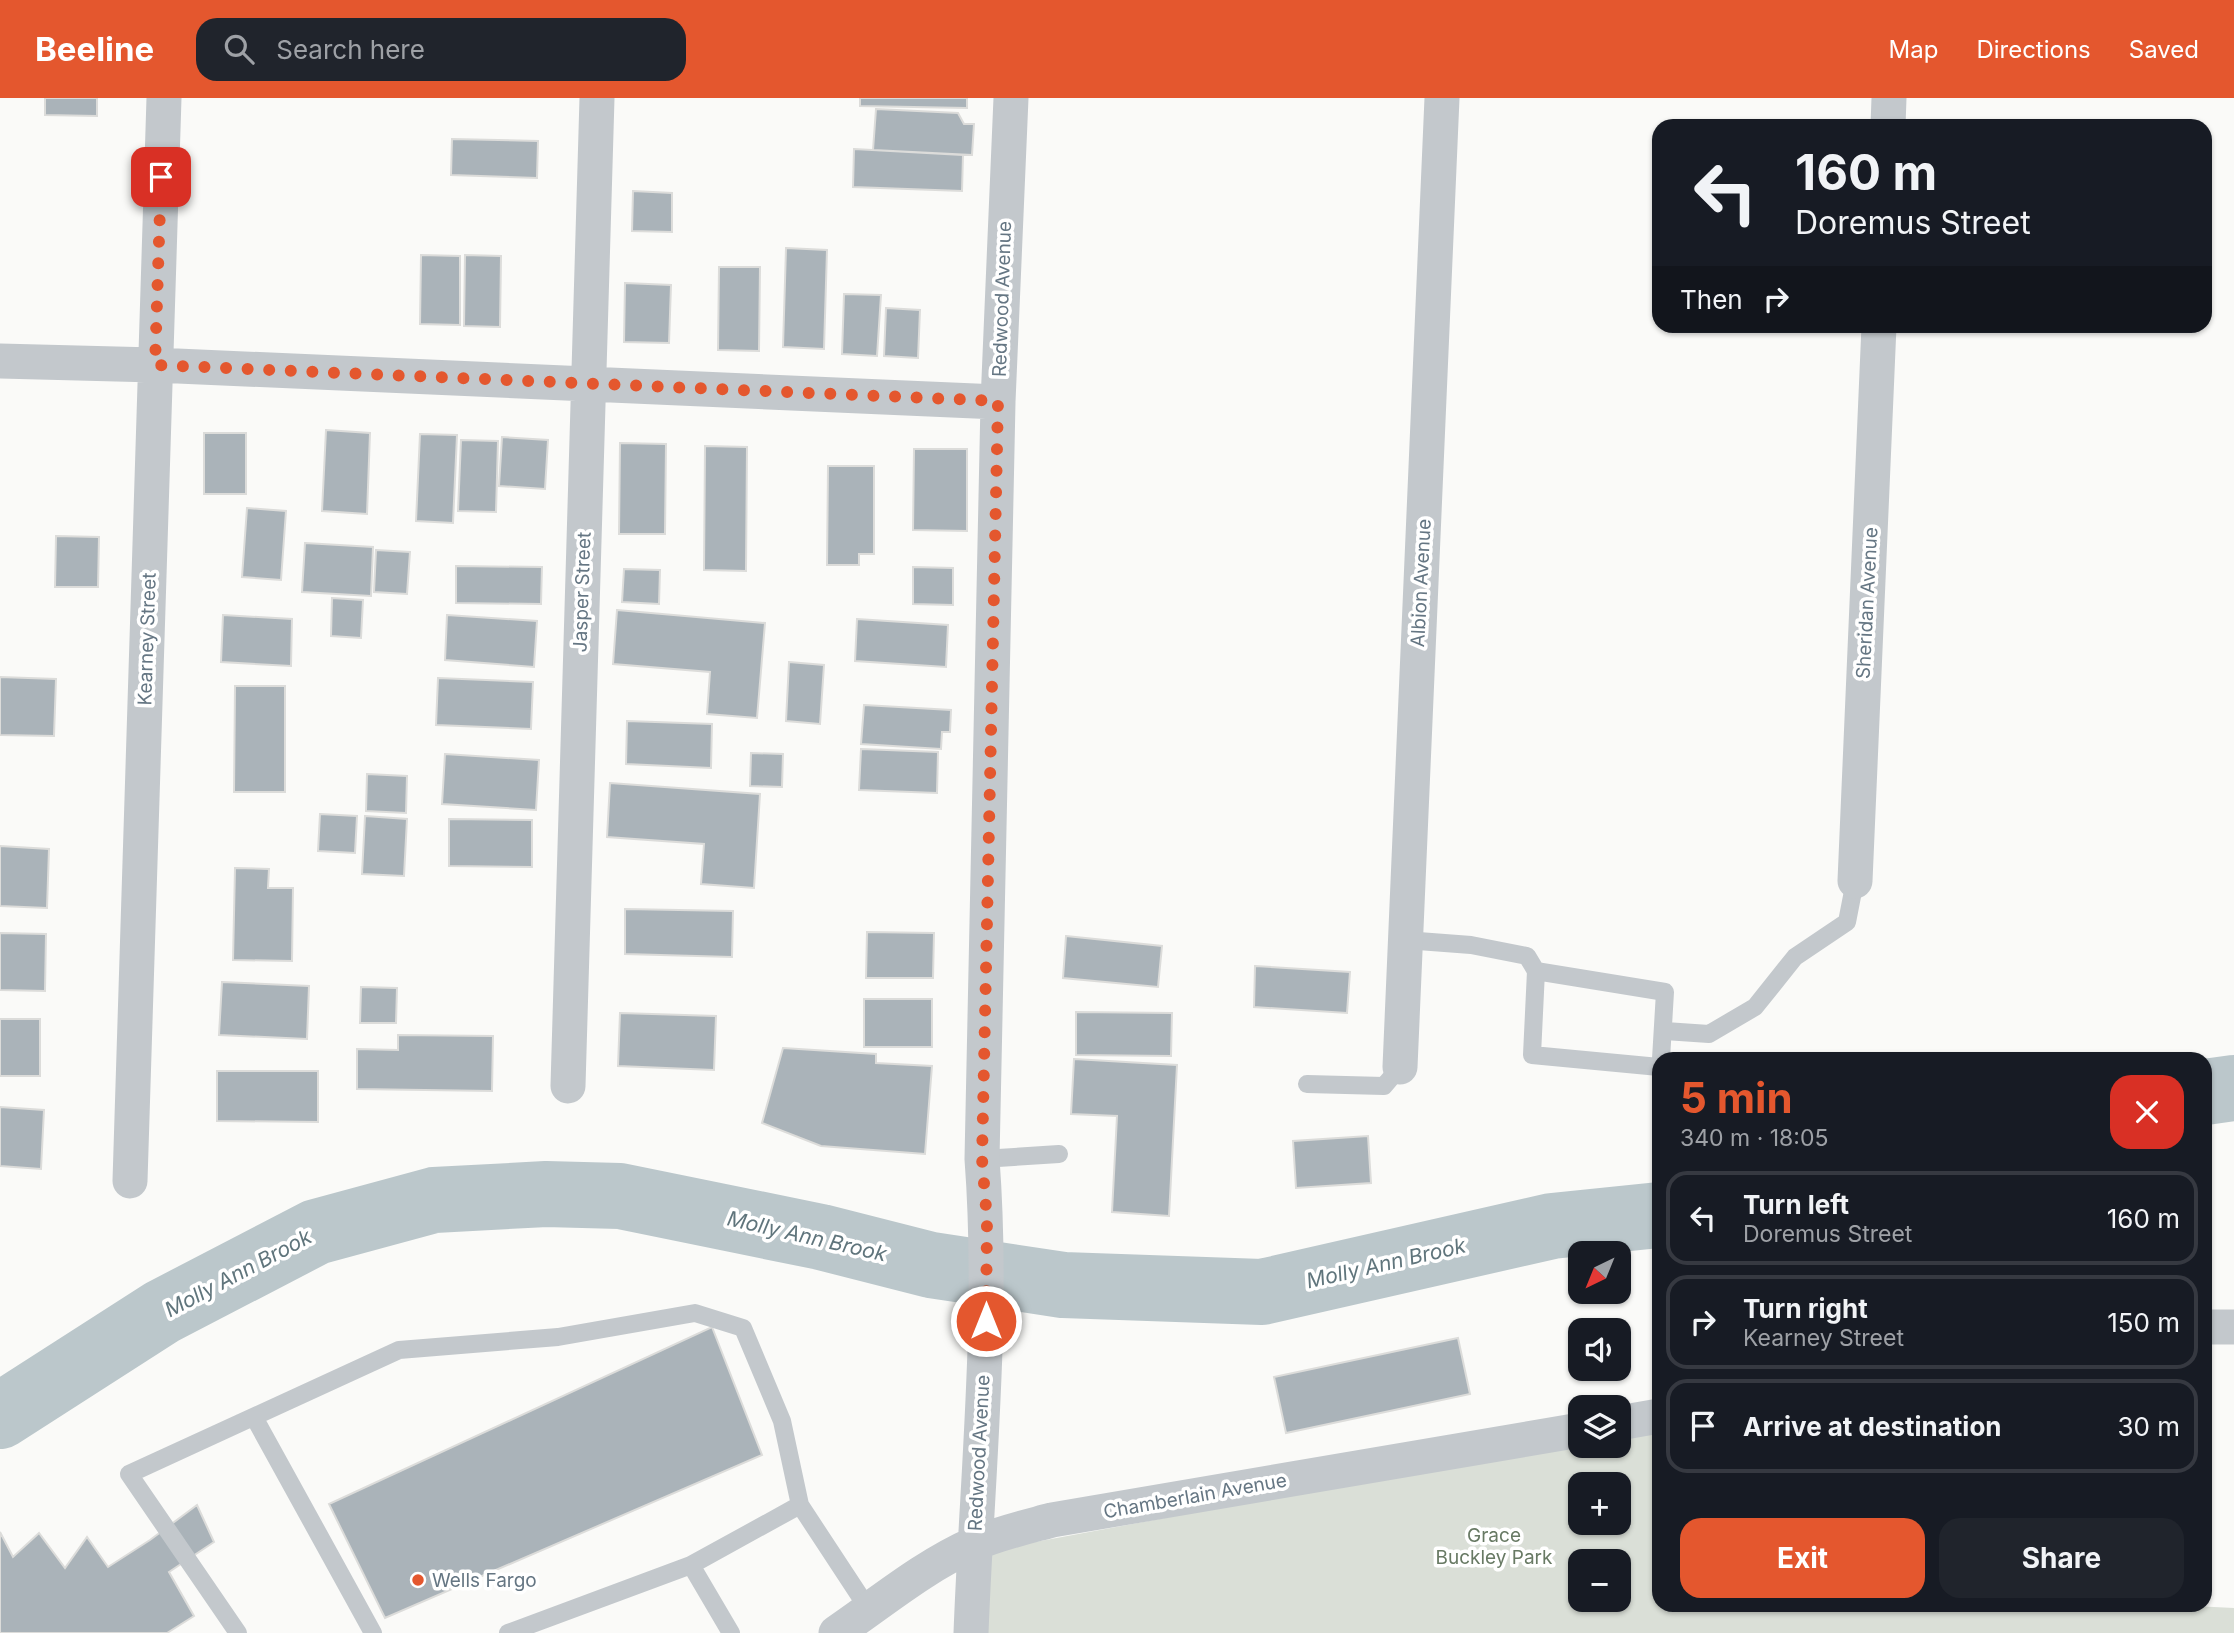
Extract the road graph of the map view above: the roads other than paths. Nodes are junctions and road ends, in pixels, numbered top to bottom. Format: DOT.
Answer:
graph roads {
  1 [pos="164,98"];
  2 [pos="597,98"];
  3 [pos="1011,98"];
  4 [pos="1442,98"];
  5 [pos="1889,98"];
  6 [pos="1888,119"];
  7 [pos="1880,333"];
  8 [pos="0,361"];
  9 [pos="155,365"];
  10 [pos="588,384"];
  11 [pos="998,401"];
  12 [pos="1855,881"];
  13 [pos="1405,940"];
  14 [pos="1536,971"];
  15 [pos="1665,1031"];
  16 [pos="1662,1052"];
  17 [pos="1652,1066"];
  18 [pos="1400,1067"];
  19 [pos="1307,1084"];
  20 [pos="568,1086"];
  21 [pos="1059,1154"];
  22 [pos="982,1159"];
  23 [pos="130,1181"];
  24 [pos="2212,1327"];
  25 [pos="2234,1327"];
  26 [pos="254,1417"];
  27 [pos="1652,1417"];
  28 [pos="1631,1421"];
  29 [pos="1568,1432"];
  30 [pos="800,1505"];
  31 [pos="974,1544"];
  32 [pos="691,1565"];
  33 [pos="869,1610"];
  34 [pos="238,1633"];
  35 [pos="373,1633"];
  36 [pos="508,1633"];
  37 [pos="731,1633"];
  38 [pos="836,1633"];
  39 [pos="971,1633"];
  1 -- 9 [label="street, Kearney Street"];
  2 -- 10 [label="street, Jasper Street"];
  3 -- 11 [label="street, Redwood Avenue"];
  4 -- 13 [label="street, Albion Avenue"];
  5 -- 6 [label="street"];
  7 -- 12 [label="street, Sheridan Avenue"];
  8 -- 9 [label="street"];
  9 -- 10 [label="street"];
  9 -- 23 [label="street, Kearney Street"];
  10 -- 11 [label="street"];
  10 -- 20 [label="street, Jasper Street"];
  11 -- 22 [label="street, Redwood Avenue"];
  12 -- 15 [label="lane"];
  13 -- 14 [label="lane"];
  13 -- 18 [label="street, Albion Avenue"];
  14 -- 15 [label="lane"];
  14 -- 17 [label="lane"];
  15 -- 16 [label="lane"];
  18 -- 19 [label="lane"];
  21 -- 22 [label="lane"];
  22 -- 31 [label="street, Redwood Avenue"];
  24 -- 25 [label="street"];
  26 -- 30 [label="lane"];
  26 -- 34 [label="lane"];
  26 -- 35 [label="lane"];
  27 -- 28 [label="street"];
  29 -- 31 [label="street, Chamberlain Avenue"];
  30 -- 32 [label="lane"];
  30 -- 33 [label="lane"];
  31 -- 33 [label="street, Chamberlain Avenue"];
  31 -- 39 [label="street, Redwood Avenue"];
  32 -- 36 [label="lane"];
  32 -- 37 [label="lane"];
  33 -- 38 [label="street, Chamberlain Avenue"];
}
